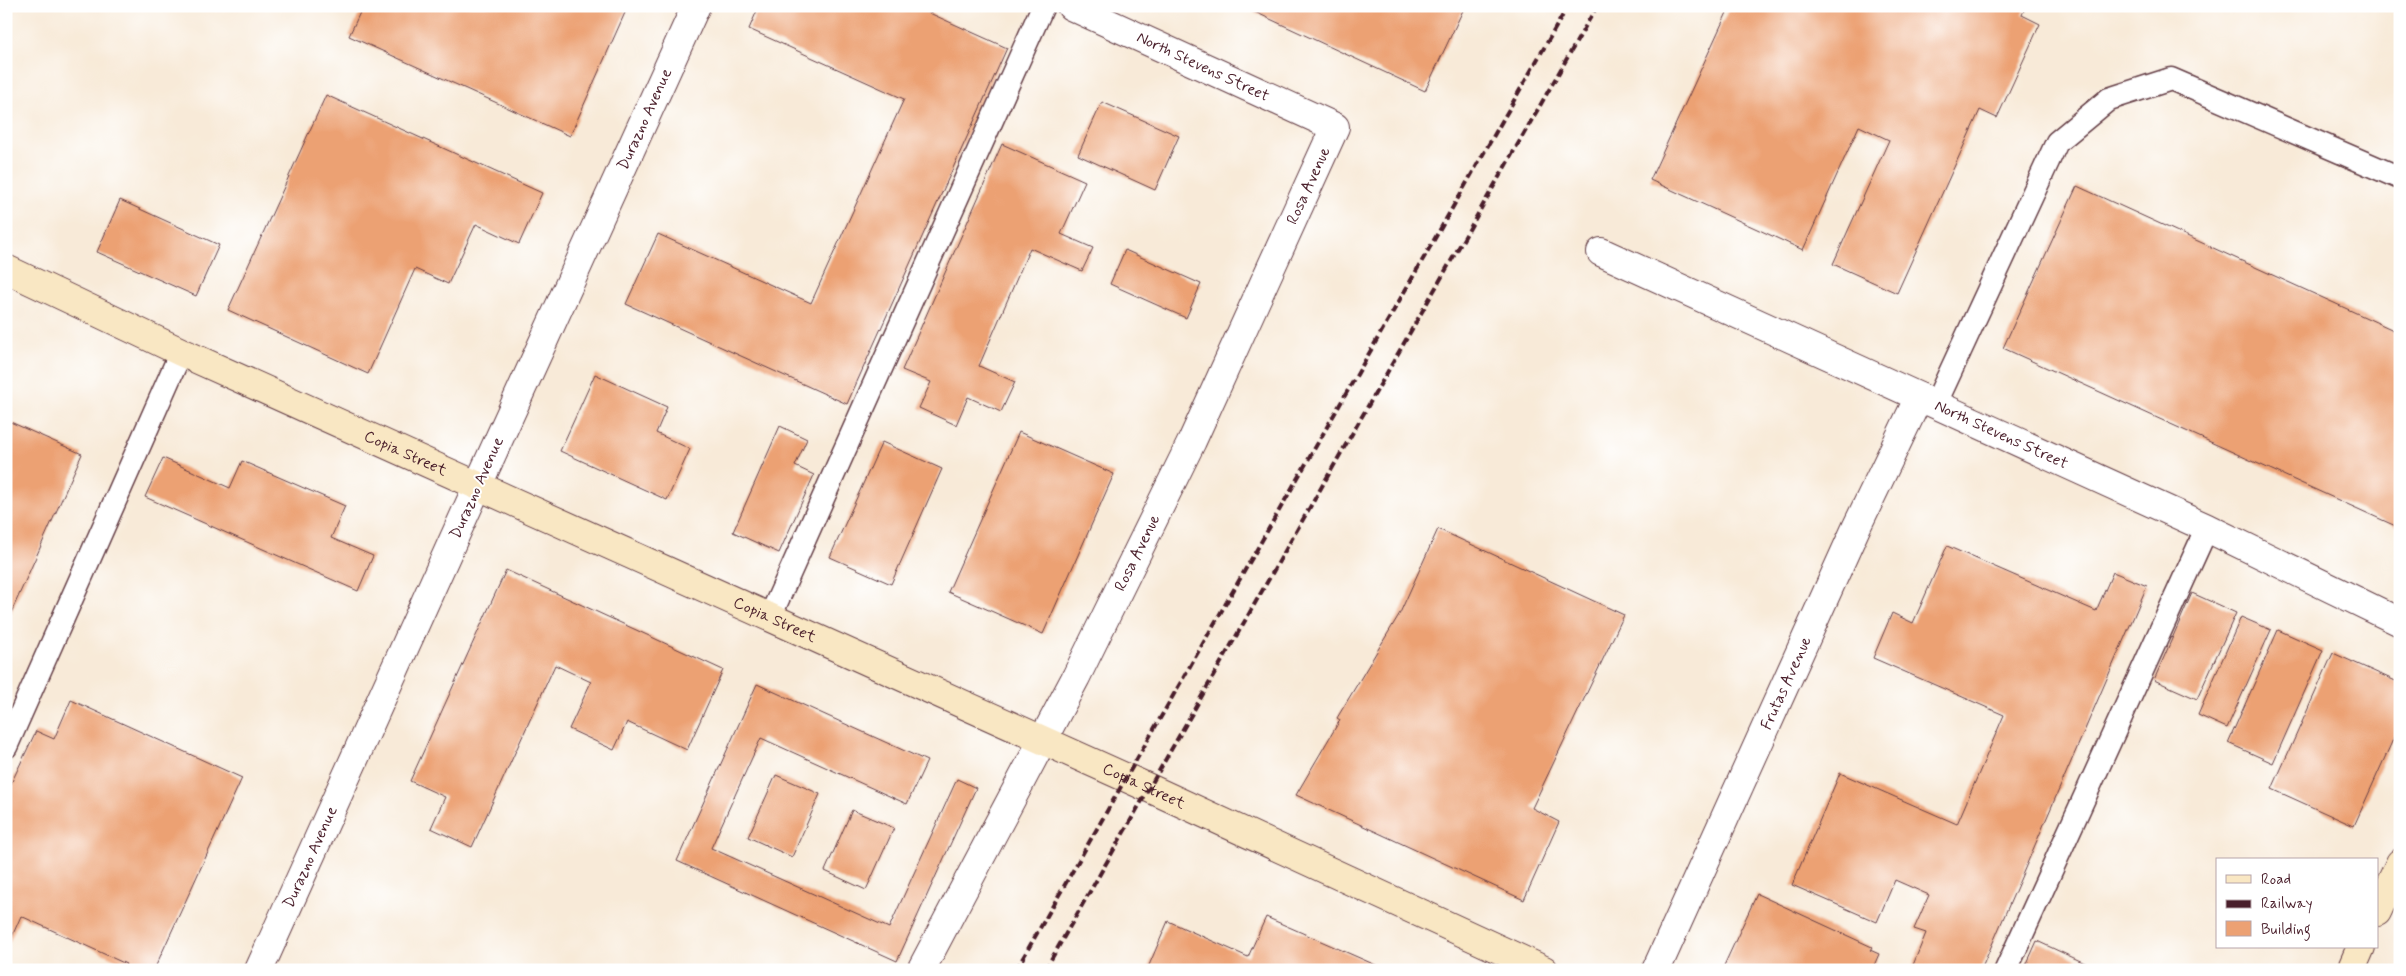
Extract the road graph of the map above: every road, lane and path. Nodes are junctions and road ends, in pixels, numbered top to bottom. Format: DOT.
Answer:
graph roads {
  1 [pos="696,6"];
  2 [pos="1043,6"];
  3 [pos="1071,6"];
  4 [pos="1335,127"];
  5 [pos="2400,178"];
  6 [pos="1601,252"];
  7 [pos="6,269"];
  8 [pos="181,352"];
  9 [pos="1927,401"];
  10 [pos="478,485"];
  11 [pos="2208,528"];
  12 [pos="770,616"];
  13 [pos="2400,622"];
  14 [pos="1042,741"];
  15 [pos="6,747"];
  16 [pos="2400,863"];
  17 [pos="2378,910"];
  18 [pos="2361,948"];
  19 [pos="259,970"];
  20 [pos="921,970"];
  21 [pos="1544,970"];
  22 [pos="1656,970"];
  23 [pos="2006,970"];
  24 [pos="2351,970"];
  1 -- 10 [label="street, Durazno Avenue"];
  2 -- 12 [label="lane"];
  3 -- 4 [label="street, North Stevens Street"];
  4 -- 14 [label="street, Rosa Avenue"];
  5 -- 9 [label="lane"];
  6 -- 9 [label="street, North Stevens Street"];
  7 -- 8 [label="main road, Copia Street"];
  8 -- 10 [label="main road, Copia Street"];
  8 -- 15 [label="lane"];
  9 -- 11 [label="street, North Stevens Street"];
  9 -- 22 [label="street, Frutas Avenue"];
  10 -- 12 [label="main road, Copia Street"];
  10 -- 19 [label="street, Durazno Avenue"];
  11 -- 13 [label="street, North Stevens Street"];
  11 -- 23 [label="lane"];
  12 -- 14 [label="main road, Copia Street"];
  14 -- 20 [label="street, Rosa Avenue"];
  14 -- 21 [label="main road, Copia Street"];
  16 -- 17 [label="main road"];
  18 -- 24 [label="main road"];
}
